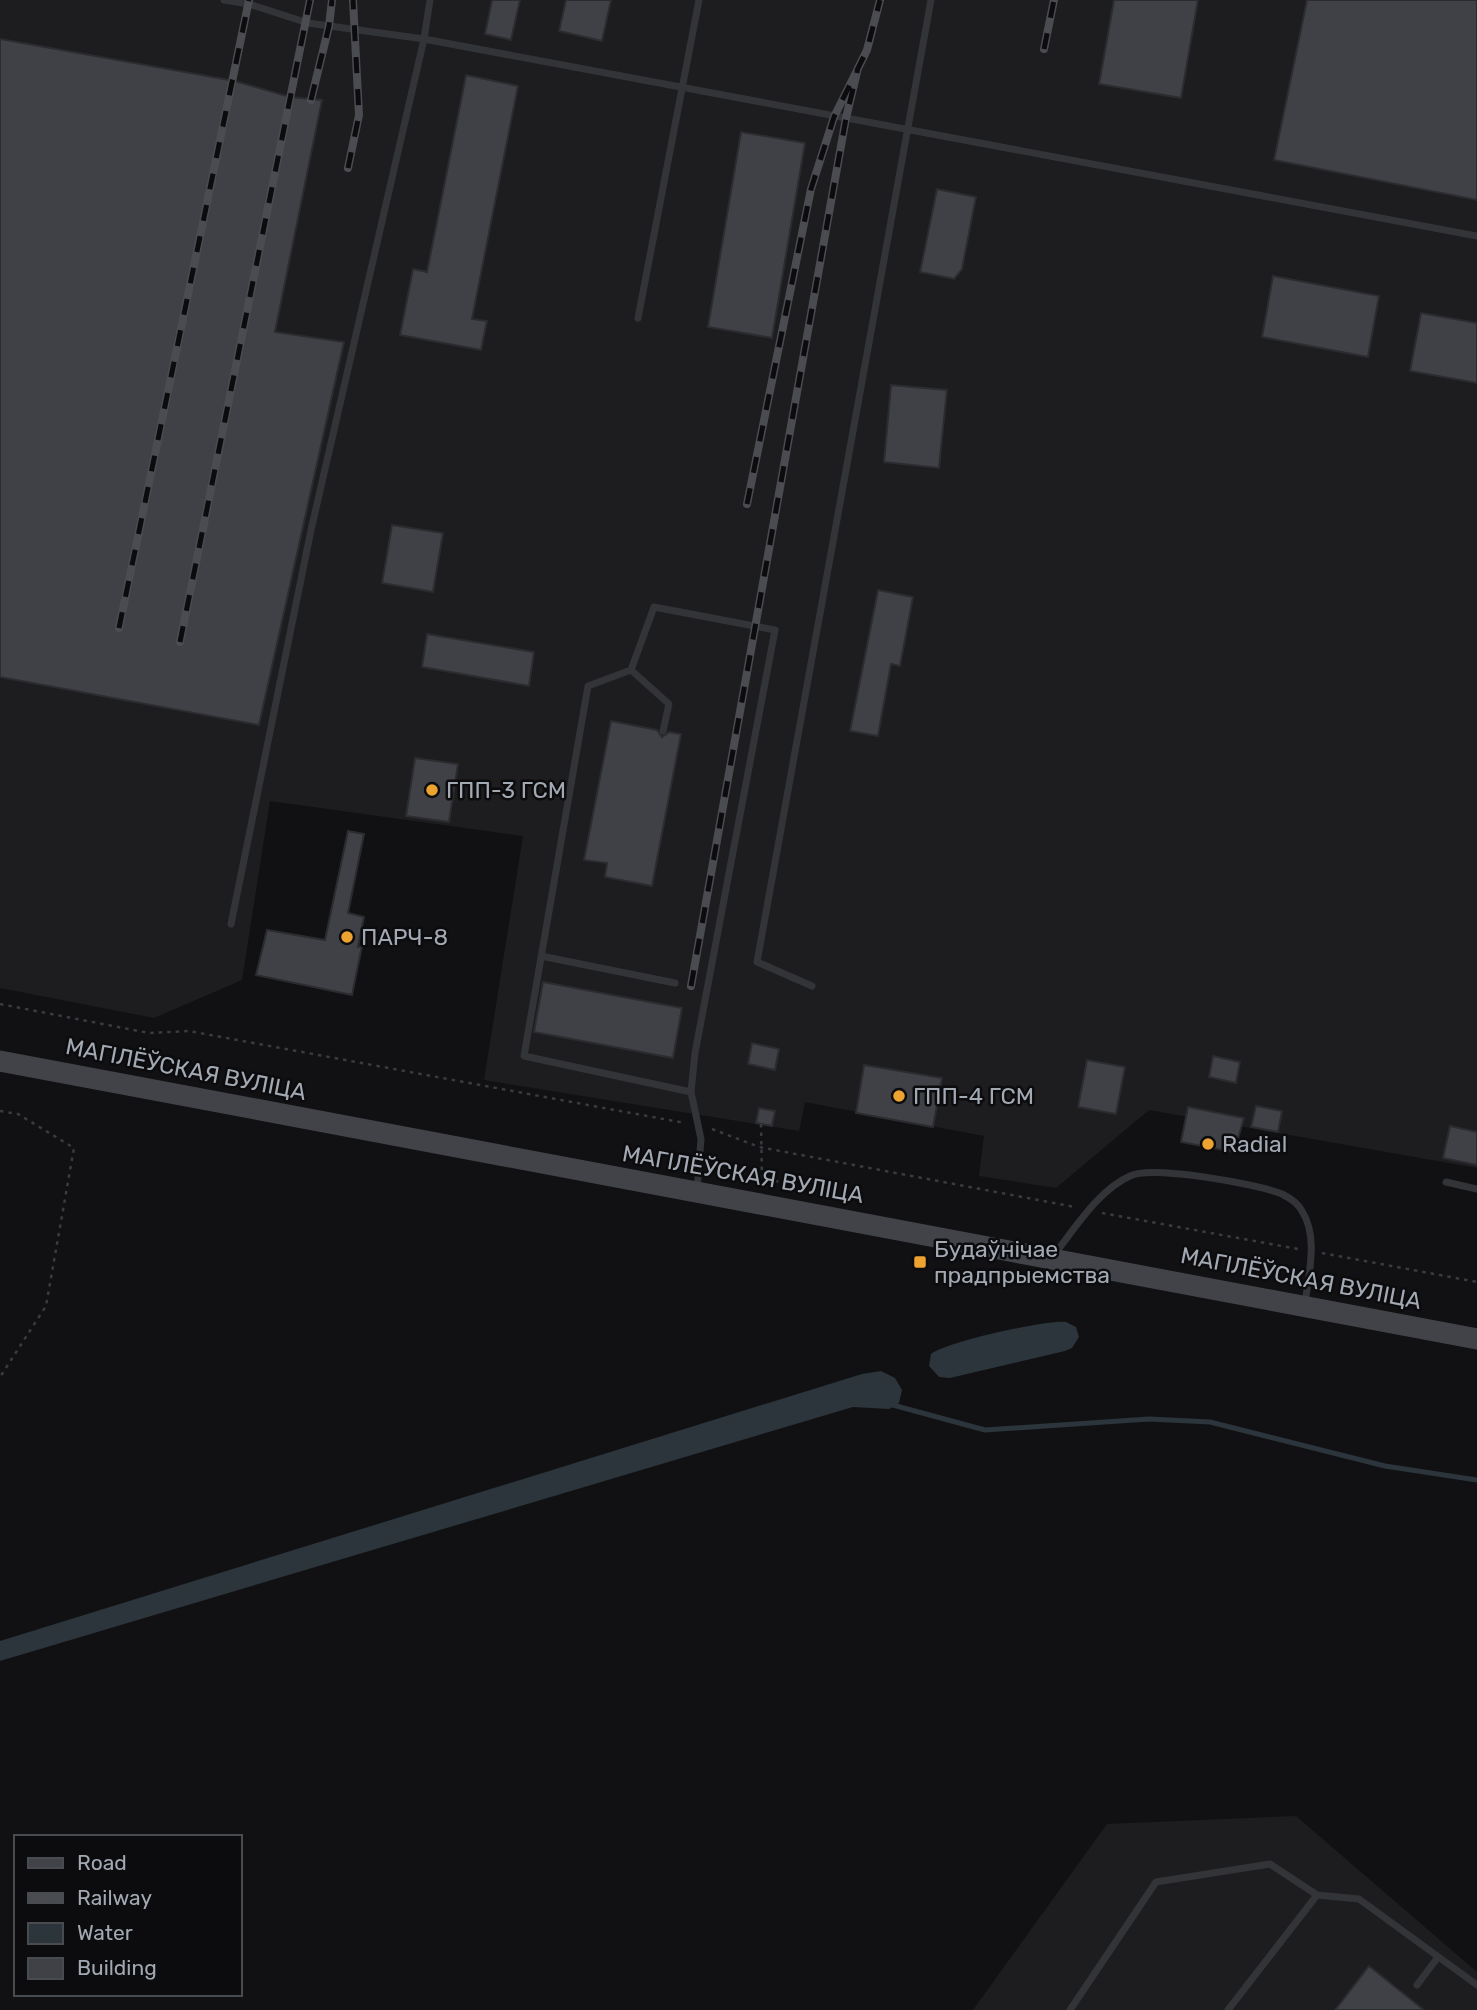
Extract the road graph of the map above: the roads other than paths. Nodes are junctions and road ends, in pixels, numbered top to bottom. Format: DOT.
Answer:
graph roads {
  1 [pos="224,0"];
  2 [pos="430,0"];
  3 [pos="699,0"];
  4 [pos="931,0"];
  5 [pos="424,40"];
  6 [pos="683,88"];
  7 [pos="908,130"];
  8 [pos="1477,236"];
  9 [pos="638,318"];
  10 [pos="631,670"];
  11 [pos="663,731"];
  12 [pos="231,924"];
  13 [pos="541,956"];
  14 [pos="676,983"];
  15 [pos="811,986"];
  16 [pos="0,1061"];
  17 [pos="691,1092"];
  18 [pos="1446,1182"];
  19 [pos="1477,1189"];
  20 [pos="697,1193"];
  21 [pos="1052,1257"];
  22 [pos="1304,1306"];
  23 [pos="1477,1339"];
  24 [pos="1317,1895"];
  25 [pos="1438,1957"];
  26 [pos="1417,1985"];
  27 [pos="1477,1985"];
  28 [pos="1070,2010"];
  29 [pos="1228,2010"];
  1 -- 5 [label="lane"];
  2 -- 5 [label="lane"];
  3 -- 6 [label="lane"];
  4 -- 7 [label="lane"];
  5 -- 6 [label="lane"];
  5 -- 12 [label="lane"];
  6 -- 7 [label="lane"];
  6 -- 9 [label="lane"];
  7 -- 8 [label="lane"];
  7 -- 15 [label="lane"];
  10 -- 11 [label="lane"];
  10 -- 13 [label="lane"];
  10 -- 17 [label="lane"];
  13 -- 14 [label="lane"];
  13 -- 17 [label="lane"];
  16 -- 20 [label="street, МАГІЛЁЎСКАЯ ВУЛІЦА"];
  17 -- 20 [label="lane"];
  18 -- 19 [label="lane"];
  20 -- 21 [label="street, МАГІЛЁЎСКАЯ ВУЛІЦА"];
  21 -- 22 [label="street, МАГІЛЁЎСКАЯ ВУЛІЦА"];
  21 -- 22 [label="lane"];
  22 -- 23 [label="street, МАГІЛЁЎСКАЯ ВУЛІЦА"];
  24 -- 25 [label="lane"];
  24 -- 28 [label="lane"];
  24 -- 29 [label="lane"];
  25 -- 26 [label="lane"];
  25 -- 27 [label="lane"];
}
